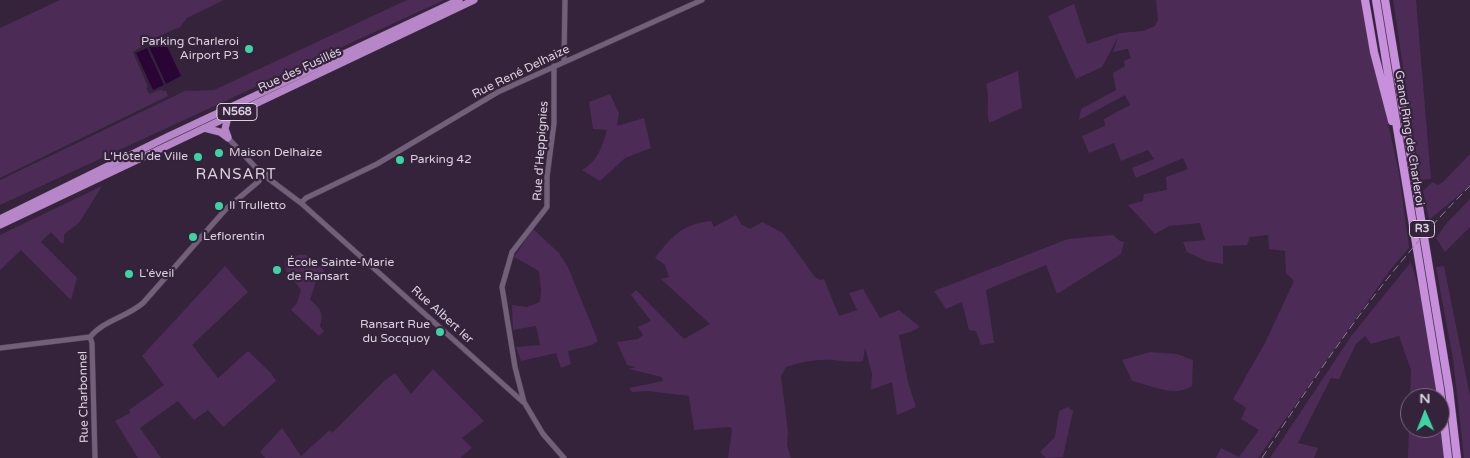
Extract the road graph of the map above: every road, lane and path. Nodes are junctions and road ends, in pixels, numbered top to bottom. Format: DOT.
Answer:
graph roads {
  1 [pos="459,0"];
  2 [pos="474,0"];
  3 [pos="566,0"];
  4 [pos="702,0"];
  5 [pos="1365,0"];
  6 [pos="1376,0"];
  7 [pos="1385,0"];
  8 [pos="564,62"];
  9 [pos="554,66"];
  10 [pos="228,117"];
  11 [pos="203,128"];
  12 [pos="1396,130"];
  13 [pos="228,138"];
  14 [pos="259,171"];
  15 [pos="269,179"];
  16 [pos="259,181"];
  17 [pos="301,203"];
  18 [pos="0,218"];
  19 [pos="0,225"];
  20 [pos="90,337"];
  21 [pos="0,348"];
  22 [pos="524,402"];
  23 [pos="95,458"];
  24 [pos="564,458"];
  25 [pos="1448,458"];
  26 [pos="1457,458"];
  1 -- 18 [label="highway, Rue des Fusillés / N568"];
  2 -- 10 [label="highway, Rue des Fusillés / N568"];
  3 -- 8 [label="street"];
  4 -- 8 [label="street, Rue René Delhaize"];
  5 -- 12 [label="highway"];
  6 -- 12 [label="highway, Grand Ring de Charleroi / R3"];
  7 -- 26 [label="highway, Grand Ring de Charleroi / R3"];
  8 -- 9 [label="street, Rue René Delhaize"];
  9 -- 17 [label="street, Rue René Delhaize"];
  9 -- 22 [label="street, Rue d'Heppignies"];
  10 -- 11 [label="highway, Rue des Fusillés / N568"];
  10 -- 13 [label="highway"];
  11 -- 13 [label="highway"];
  11 -- 19 [label="highway, Rue des Fusillés / N568"];
  12 -- 25 [label="highway, Grand Ring de Charleroi / R3"];
  13 -- 14 [label="street"];
  14 -- 15 [label="street"];
  14 -- 16 [label="street"];
  15 -- 16 [label="street"];
  15 -- 17 [label="street, Rue Albert Ier"];
  16 -- 20 [label="street"];
  17 -- 22 [label="street, Rue Albert Ier"];
  20 -- 21 [label="street"];
  20 -- 23 [label="street, Rue Charbonnel"];
  22 -- 24 [label="street"];
}
